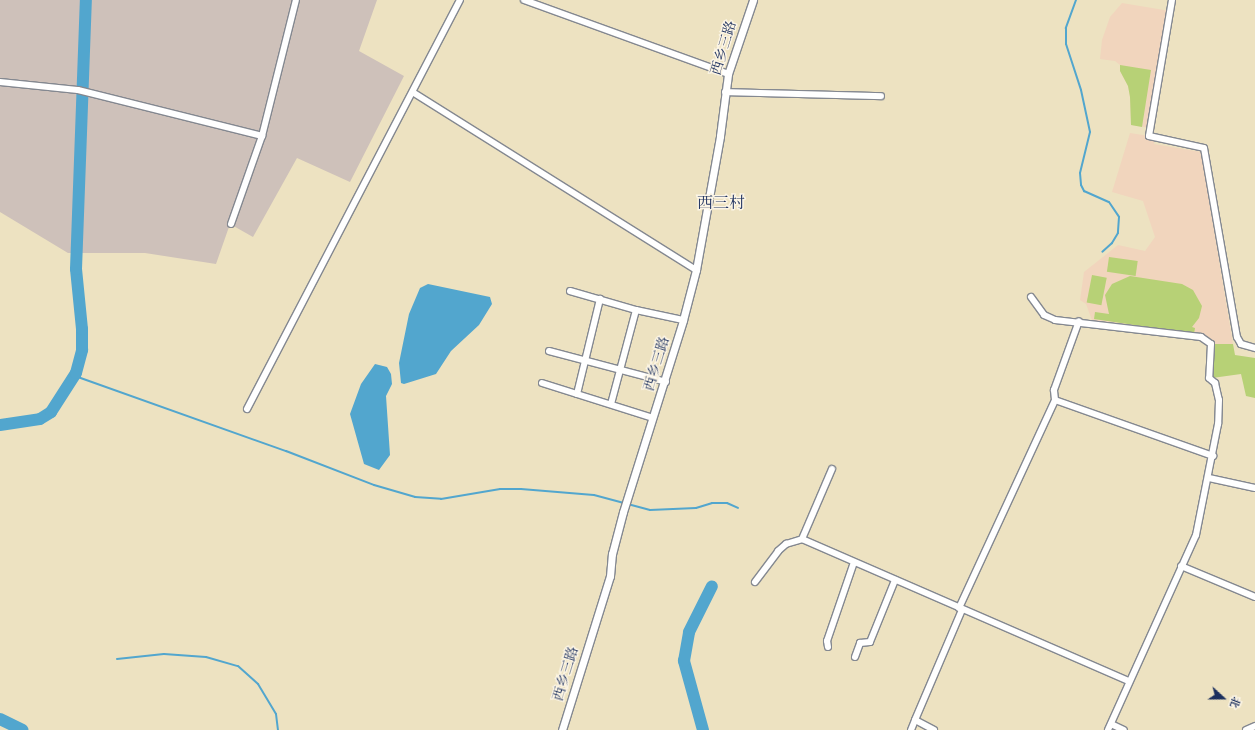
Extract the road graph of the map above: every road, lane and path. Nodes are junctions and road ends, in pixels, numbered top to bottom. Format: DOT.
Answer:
graph roads {
  1 [pos="296,0"];
  2 [pos="460,0"];
  3 [pos="524,0"];
  4 [pos="753,0"];
  5 [pos="1172,0"];
  6 [pos="728,74"];
  7 [pos="0,82"];
  8 [pos="725,92"];
  9 [pos="414,93"];
  10 [pos="881,96"];
  11 [pos="262,136"];
  12 [pos="230,224"];
  13 [pos="696,270"];
  14 [pos="570,291"];
  15 [pos="1031,297"];
  16 [pos="600,299"];
  17 [pos="636,310"];
  18 [pos="683,320"];
  19 [pos="1079,322"];
  20 [pos="1255,348"];
  21 [pos="549,351"];
  22 [pos="585,360"];
  23 [pos="620,369"];
  24 [pos="666,382"];
  25 [pos="542,383"];
  26 [pos="577,394"];
  27 [pos="1055,400"];
  28 [pos="611,404"];
  29 [pos="248,409"];
  30 [pos="653,418"];
  31 [pos="1212,456"];
  32 [pos="832,470"];
  33 [pos="1209,478"];
  34 [pos="1255,488"];
  35 [pos="802,539"];
  36 [pos="854,562"];
  37 [pos="1181,566"];
  38 [pos="895,580"];
  39 [pos="755,582"];
  40 [pos="1255,597"];
  41 [pos="961,609"];
  42 [pos="828,647"];
  43 [pos="855,657"];
  44 [pos="1128,681"];
  45 [pos="915,720"];
  46 [pos="1255,726"];
  47 [pos="1109,727"];
  48 [pos="562,730"];
  49 [pos="911,730"];
  50 [pos="934,730"];
  51 [pos="1124,730"];
  52 [pos="1246,730"];
  1 -- 11 [label="street"];
  2 -- 9 [label="street"];
  3 -- 6 [label="street"];
  4 -- 6 [label="street, 西乡三路"];
  5 -- 20 [label="street"];
  6 -- 8 [label="street, 西乡三路"];
  7 -- 11 [label="street"];
  8 -- 10 [label="street"];
  8 -- 13 [label="street, 西乡三路"];
  9 -- 13 [label="street"];
  9 -- 29 [label="street"];
  11 -- 12 [label="street"];
  13 -- 18 [label="street, 西乡三路"];
  14 -- 16 [label="street"];
  15 -- 19 [label="street"];
  16 -- 17 [label="street"];
  16 -- 22 [label="street"];
  17 -- 18 [label="street"];
  17 -- 23 [label="street"];
  18 -- 24 [label="street, 西乡三路"];
  19 -- 27 [label="street"];
  19 -- 31 [label="street"];
  21 -- 22 [label="street"];
  22 -- 23 [label="street"];
  22 -- 26 [label="street"];
  23 -- 24 [label="street"];
  23 -- 28 [label="street"];
  24 -- 30 [label="street, 西乡三路"];
  25 -- 26 [label="street"];
  26 -- 28 [label="street"];
  27 -- 31 [label="street"];
  27 -- 41 [label="street"];
  28 -- 30 [label="street"];
  30 -- 48 [label="street, 西乡三路"];
  31 -- 33 [label="street"];
  32 -- 35 [label="street"];
  33 -- 34 [label="street"];
  33 -- 37 [label="street"];
  35 -- 36 [label="street"];
  35 -- 39 [label="street"];
  36 -- 38 [label="street"];
  36 -- 42 [label="street"];
  37 -- 40 [label="street"];
  37 -- 44 [label="street"];
  38 -- 41 [label="street"];
  38 -- 43 [label="street"];
  41 -- 44 [label="street"];
  41 -- 45 [label="street"];
  44 -- 47 [label="street"];
  45 -- 49 [label="street"];
  45 -- 50 [label="street"];
  46 -- 52 [label="street"];
  47 -- 51 [label="street"];
}
